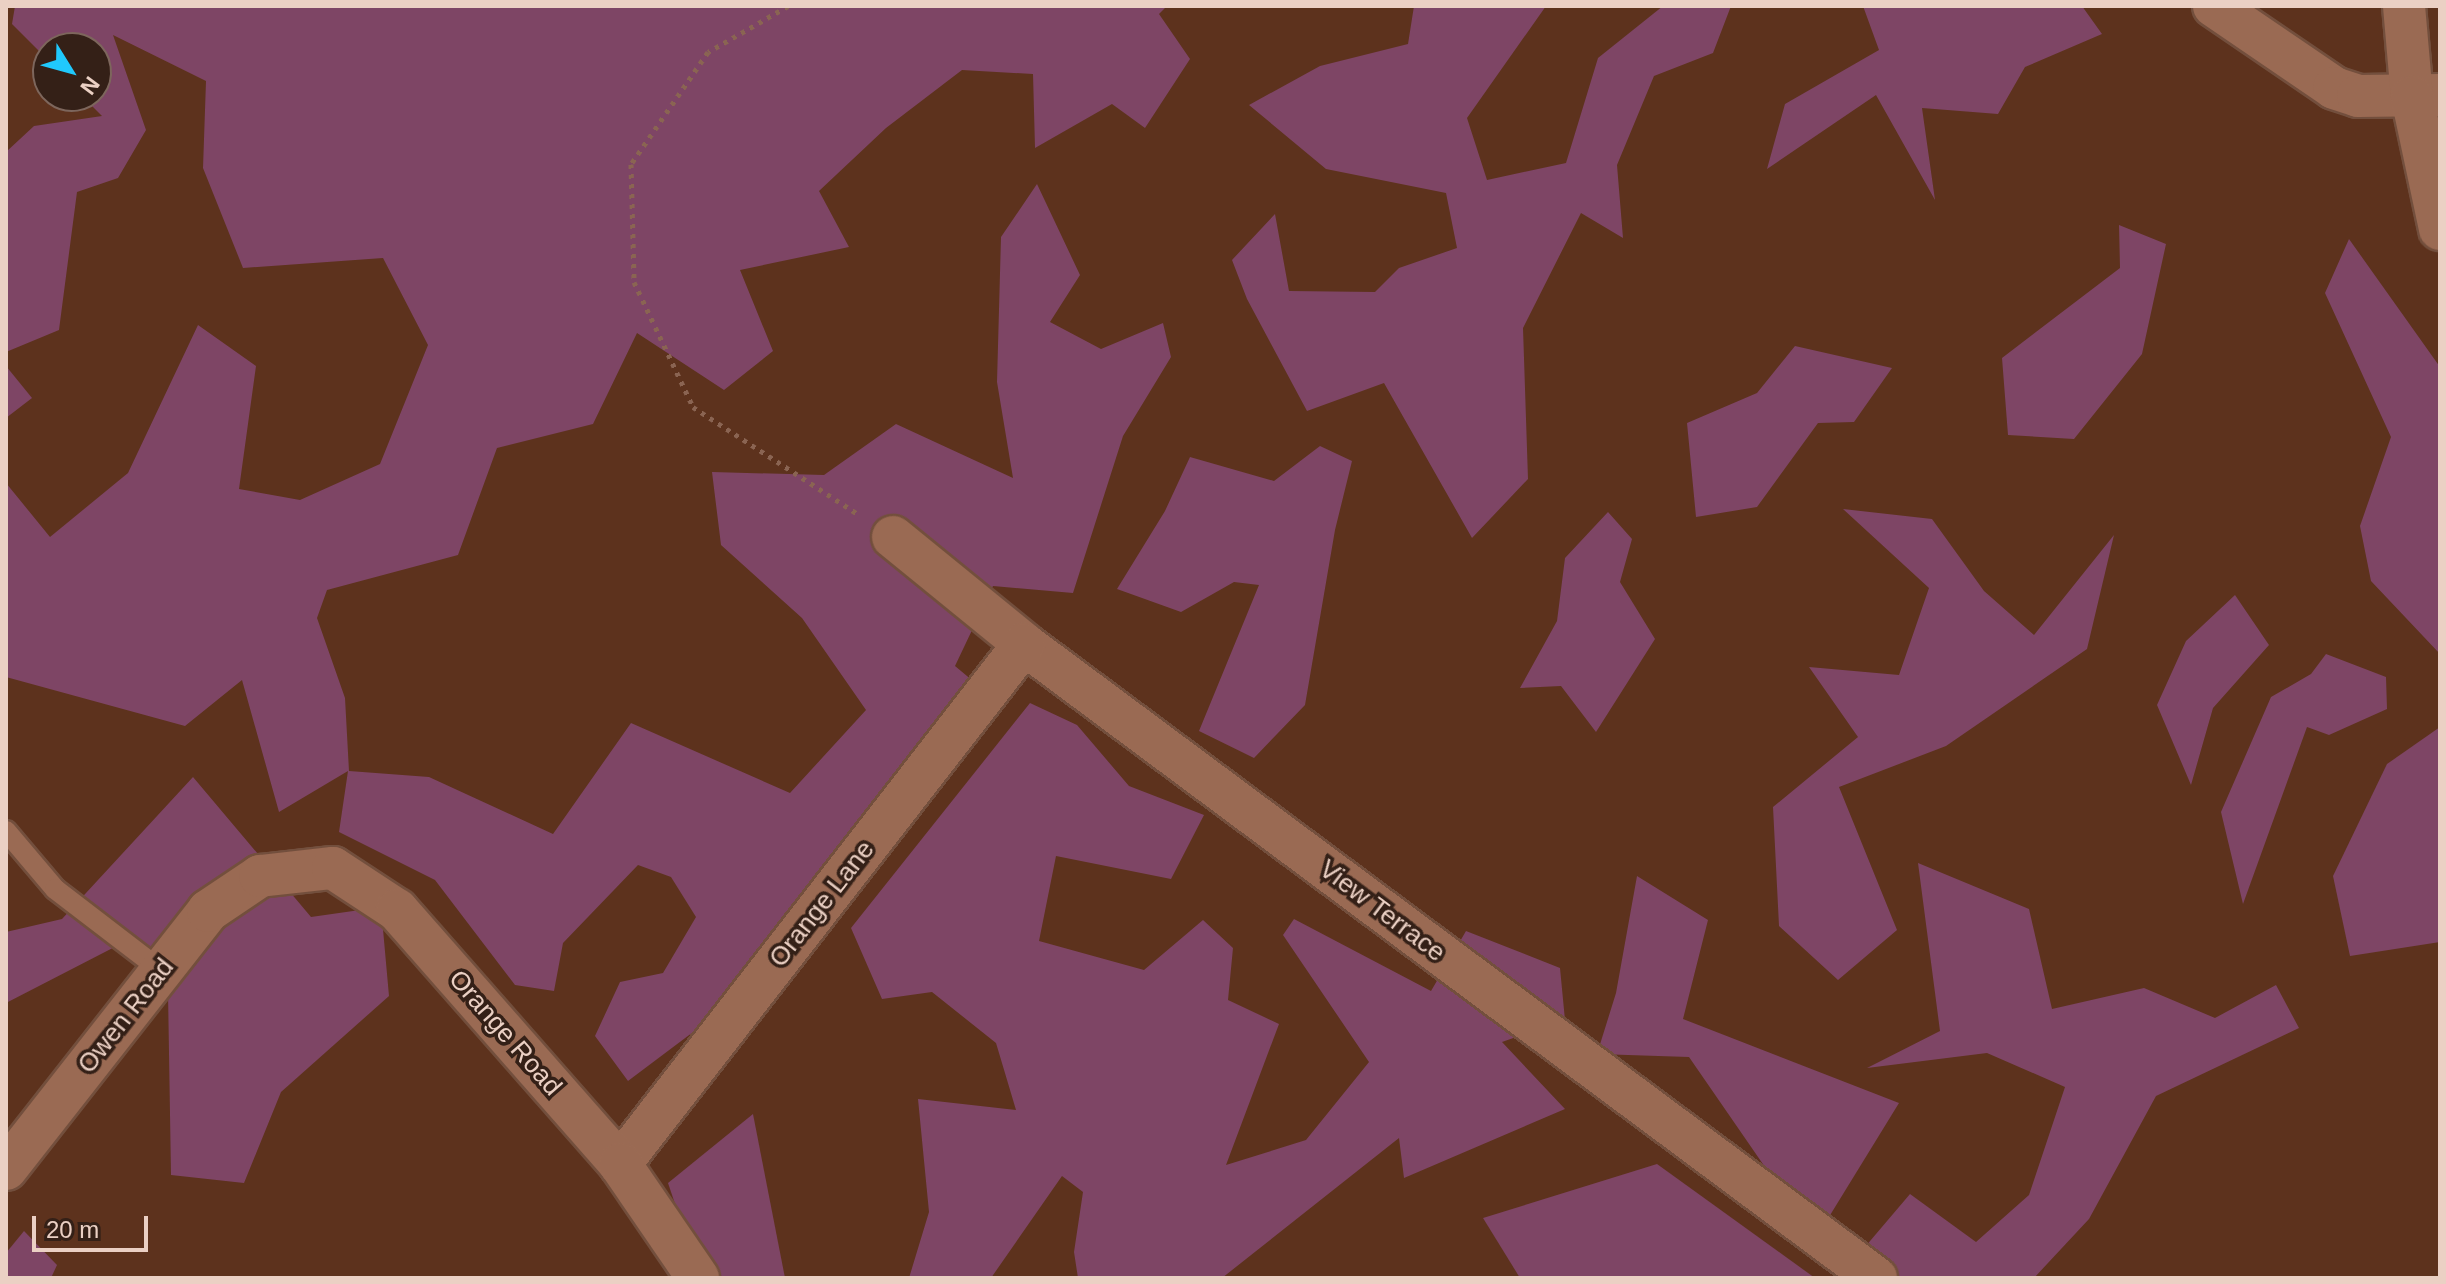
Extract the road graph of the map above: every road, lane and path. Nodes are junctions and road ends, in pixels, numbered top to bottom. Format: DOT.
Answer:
graph roads {
  1 [pos="788,6"];
  2 [pos="2214,6"];
  3 [pos="2404,6"];
  4 [pos="2426,96"];
  5 [pos="2440,229"];
  6 [pos="893,537"];
  7 [pos="1024,644"];
  8 [pos="6,831"];
  9 [pos="260,876"];
  10 [pos="162,971"];
  11 [pos="620,1164"];
  12 [pos="6,1169"];
  13 [pos="698,1278"];
  14 [pos="1876,1278"];
  1 -- 6 [label="path"];
  2 -- 4 [label="street"];
  3 -- 4 [label="street"];
  4 -- 5 [label="street"];
  6 -- 7 [label="street, View Terrace"];
  7 -- 11 [label="street, Orange Lane"];
  7 -- 14 [label="street, View Terrace"];
  8 -- 10 [label="lane"];
  9 -- 10 [label="street, Owen Road"];
  9 -- 11 [label="street, Orange Road"];
  10 -- 12 [label="street, Owen Road"];
  11 -- 13 [label="street, Orange Road"];
}
